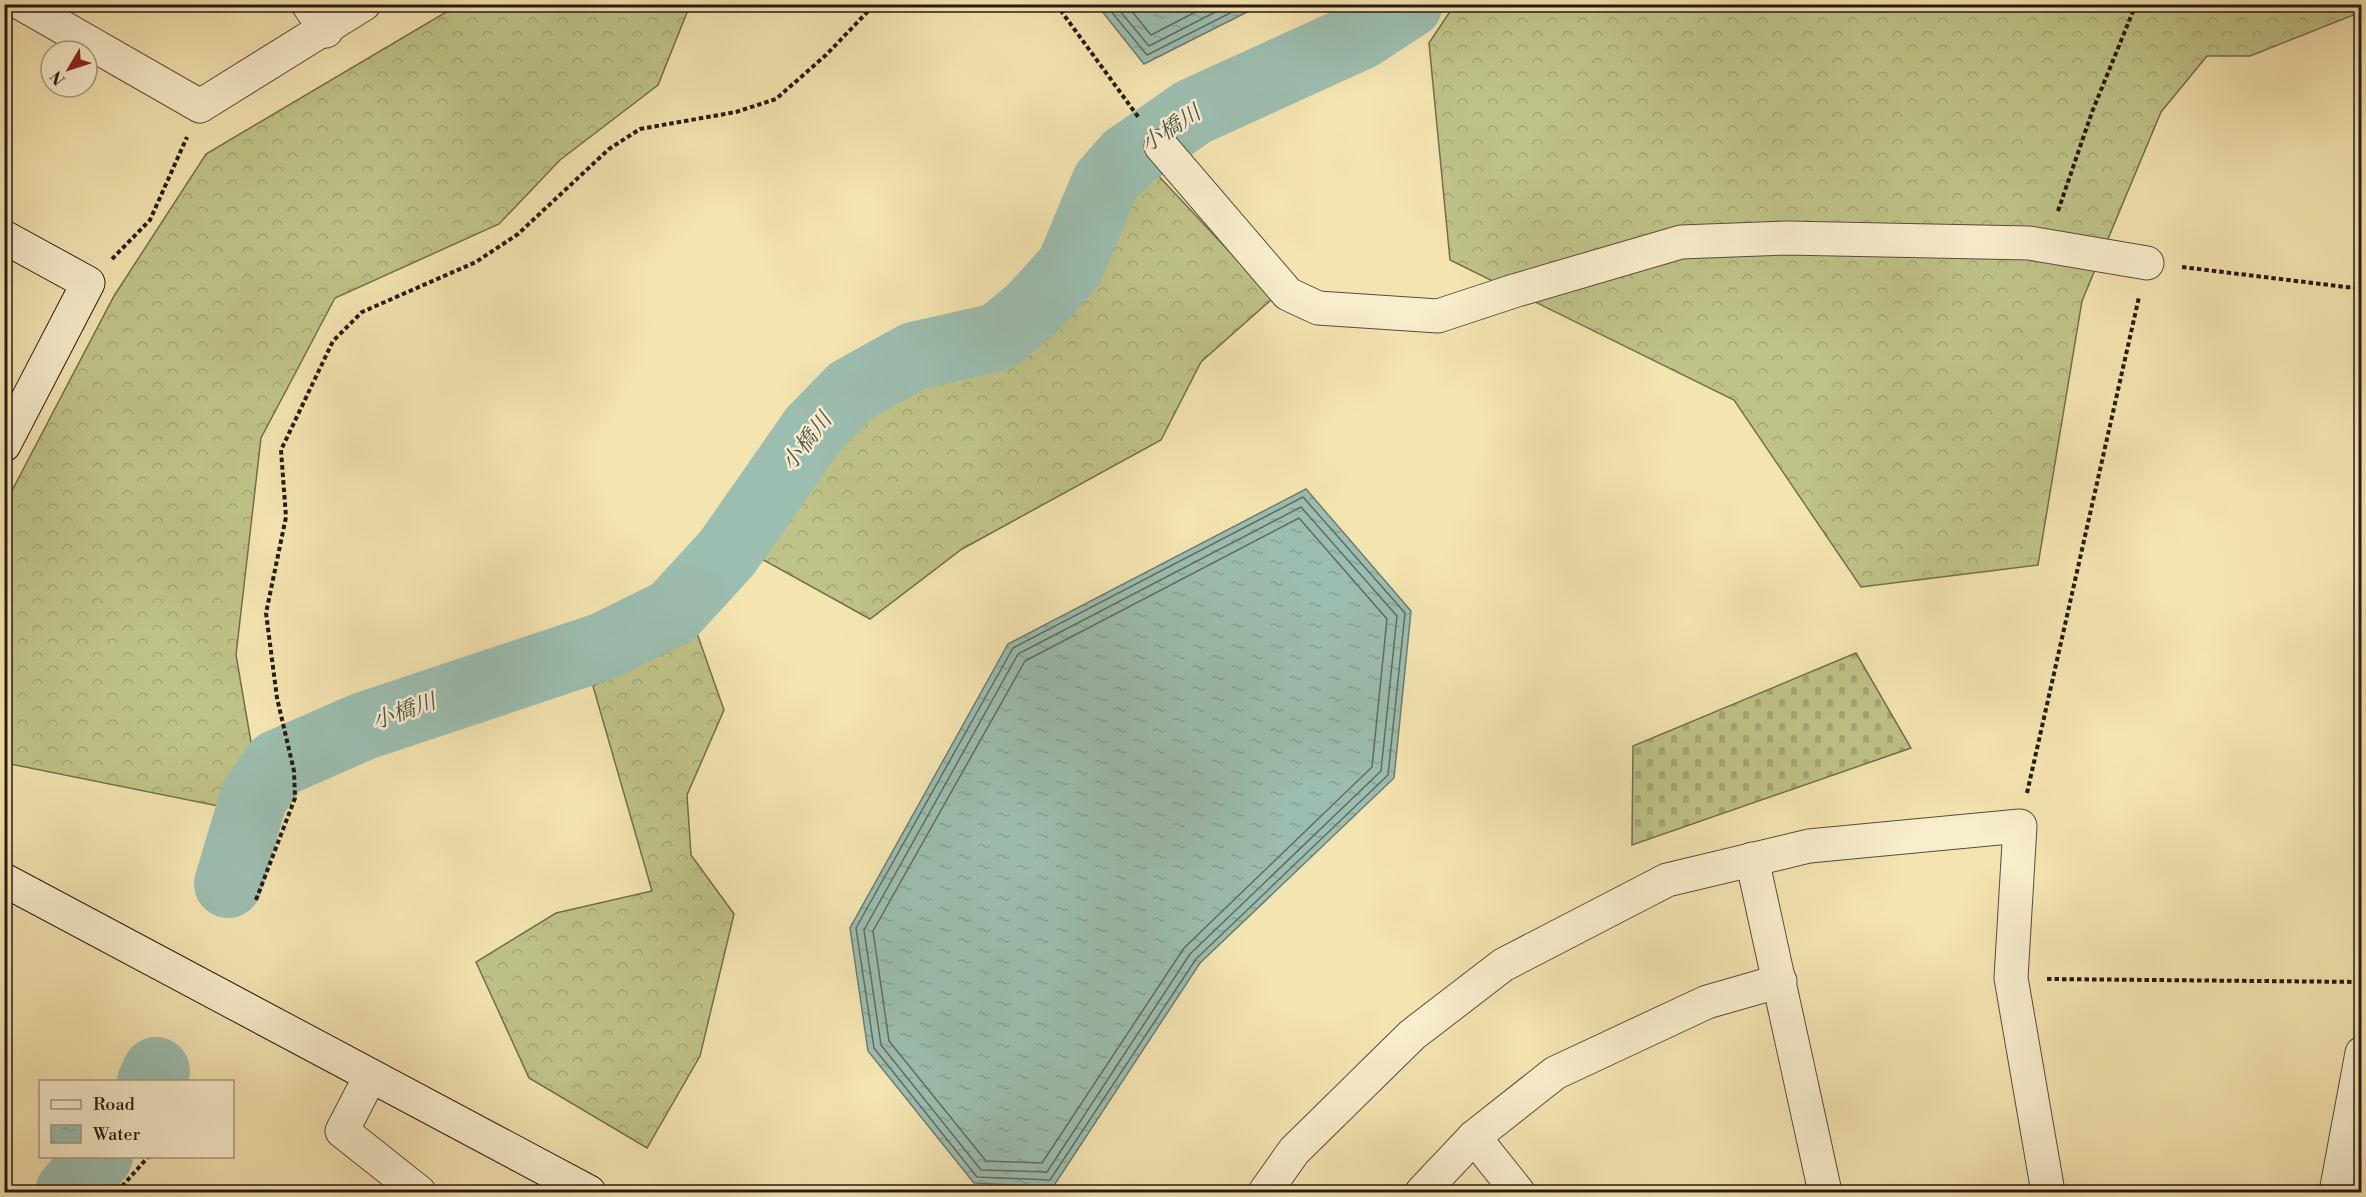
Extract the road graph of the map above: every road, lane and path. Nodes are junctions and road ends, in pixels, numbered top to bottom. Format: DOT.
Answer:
graph roads {
  1 [pos="22,4"];
  2 [pos="364,4"];
  3 [pos="875,4"];
  4 [pos="1056,4"];
  5 [pos="2136,4"];
  6 [pos="317,18"];
  7 [pos="200,106"];
  8 [pos="1152,134"];
  9 [pos="4,237"];
  10 [pos="2047,246"];
  11 [pos="2147,262"];
  12 [pos="88,283"];
  13 [pos="2361,289"];
  14 [pos="4,446"];
  15 [pos="2020,826"];
  16 [pos="1752,859"];
  17 [pos="4,880"];
  18 [pos="256,900"];
  19 [pos="2011,978"];
  20 [pos="1780,981"];
  21 [pos="2361,982"];
  22 [pos="2361,1053"];
  23 [pos="370,1077"];
  24 [pos="1474,1137"];
  25 [pos="147,1158"];
  26 [pos="117,1192"];
  27 [pos="419,1192"];
  28 [pos="589,1192"];
  29 [pos="1265,1192"];
  30 [pos="1422,1192"];
  31 [pos="1518,1192"];
  32 [pos="1825,1192"];
  33 [pos="2048,1192"];
  34 [pos="2336,1192"];
  1 -- 7 [label="street"];
  2 -- 6 [label="street"];
  3 -- 18 [label="path"];
  4 -- 8 [label="path"];
  5 -- 10 [label="path"];
  6 -- 7 [label="street"];
  7 -- 12 [label="path"];
  8 -- 10 [label="street"];
  9 -- 12 [label="street"];
  10 -- 11 [label="street"];
  11 -- 13 [label="path"];
  11 -- 15 [label="path"];
  12 -- 14 [label="street"];
  15 -- 16 [label="street"];
  15 -- 19 [label="street"];
  16 -- 20 [label="street"];
  16 -- 29 [label="street"];
  17 -- 23 [label="street"];
  19 -- 21 [label="path"];
  19 -- 33 [label="street"];
  20 -- 24 [label="street"];
  20 -- 32 [label="street"];
  22 -- 34 [label="street"];
  23 -- 27 [label="street"];
  23 -- 28 [label="street"];
  24 -- 30 [label="street"];
  24 -- 31 [label="street"];
  25 -- 26 [label="path"];
}
